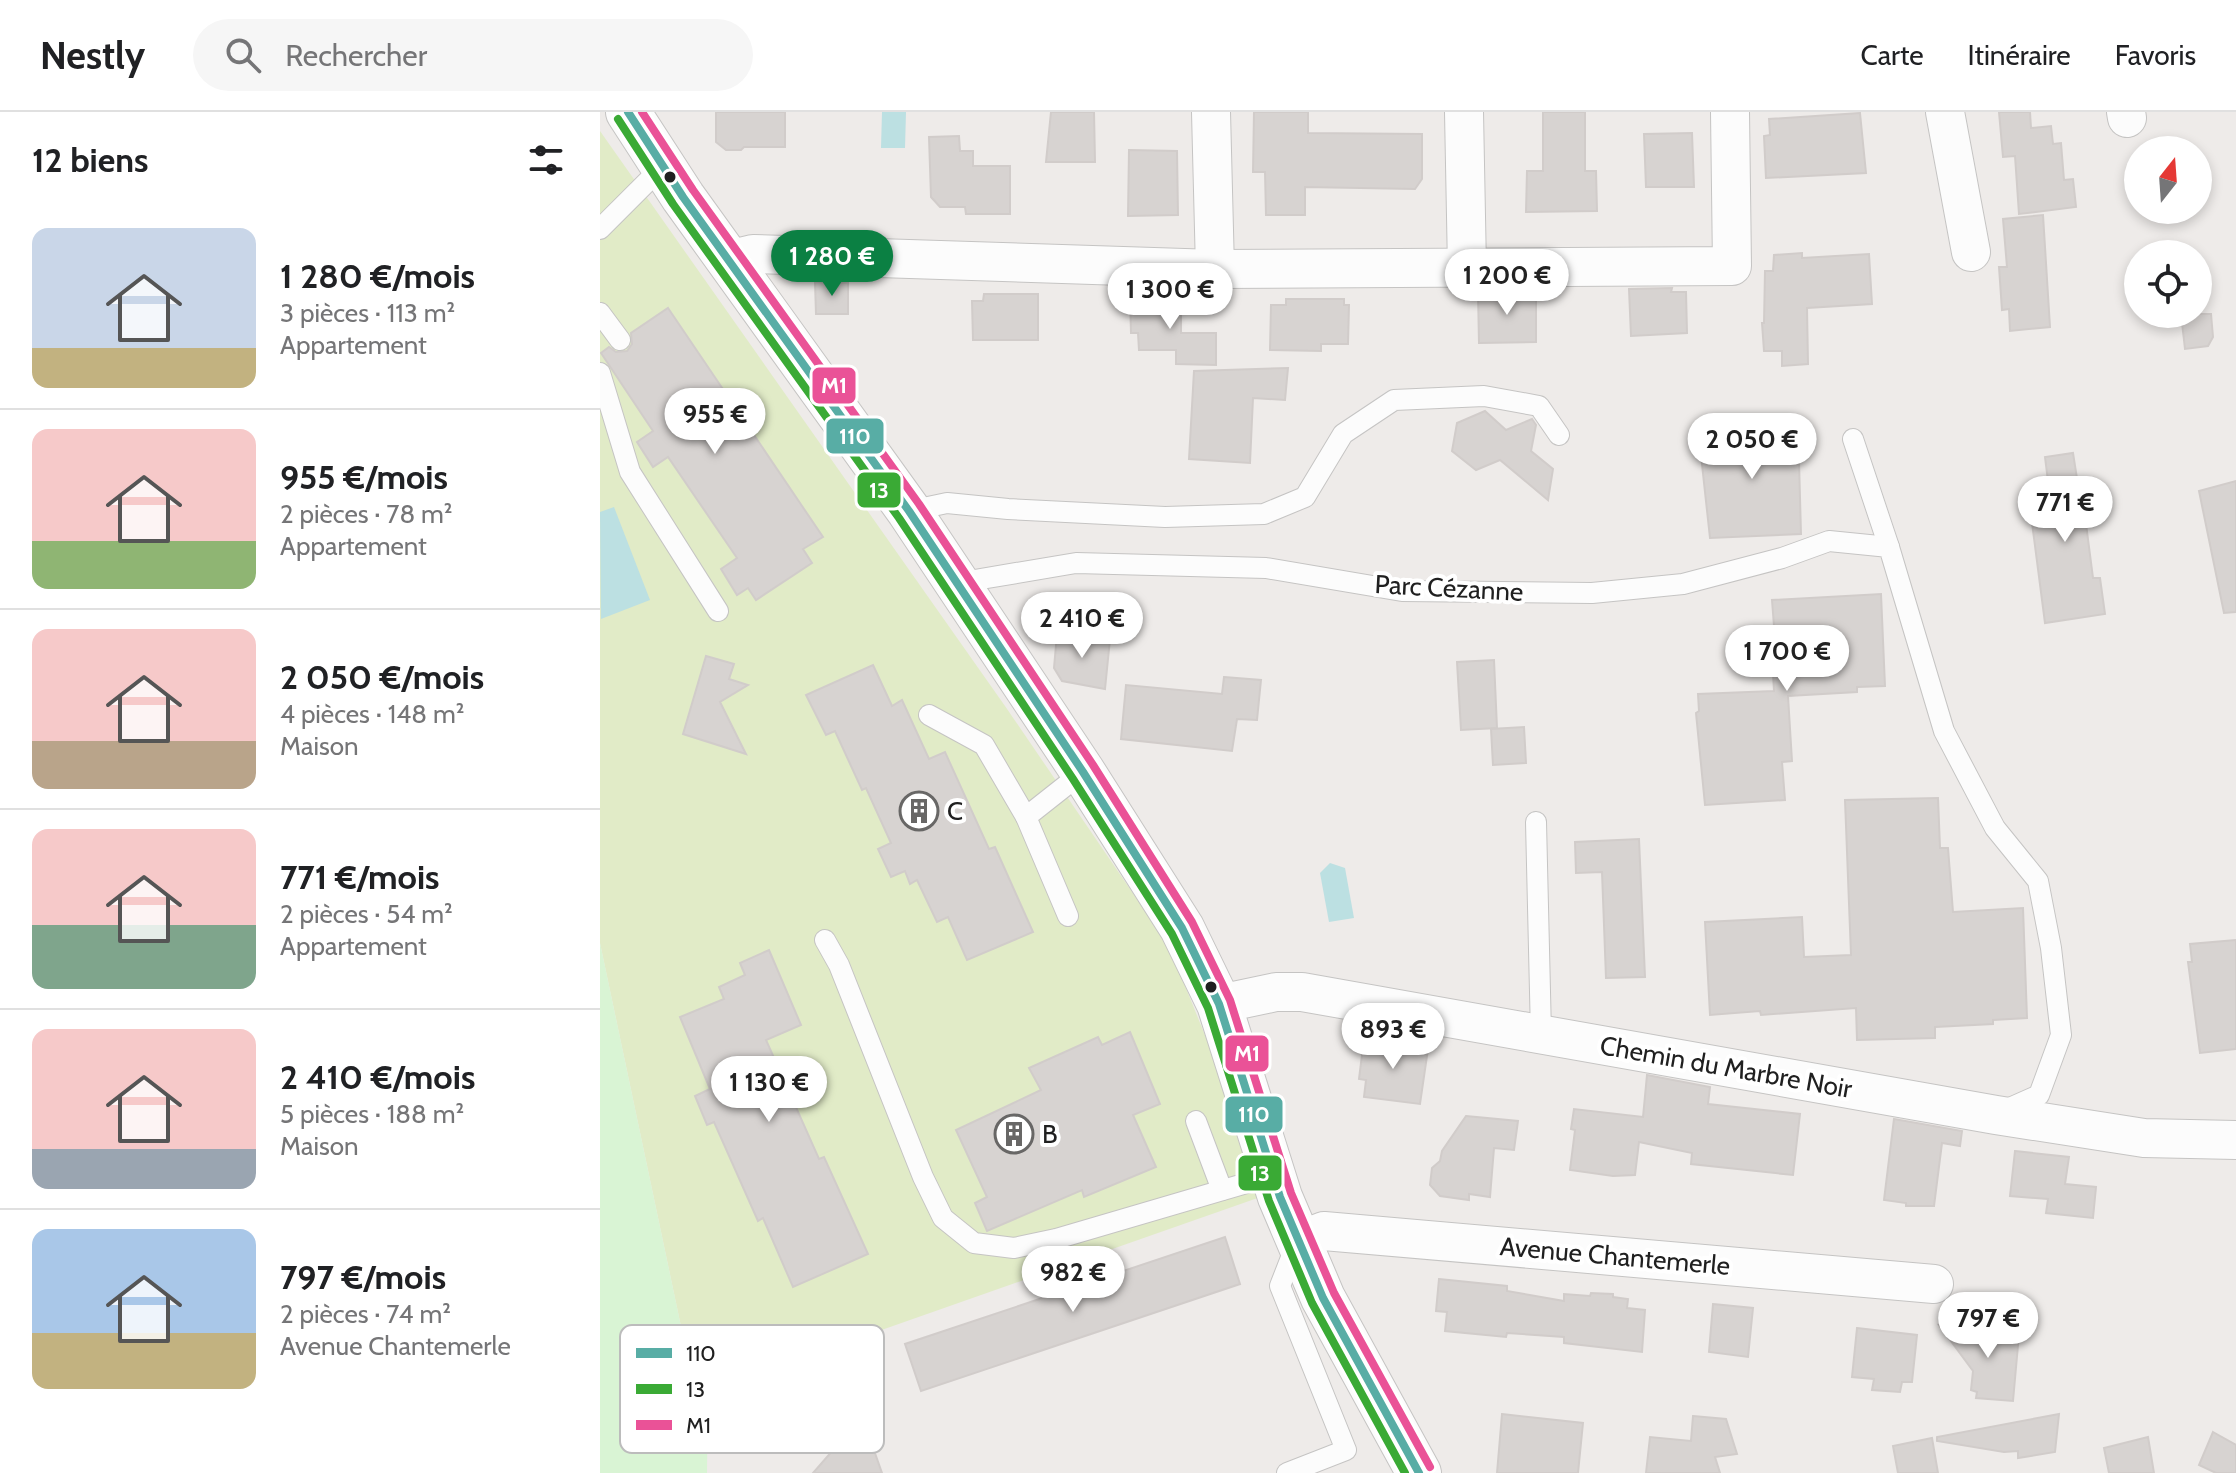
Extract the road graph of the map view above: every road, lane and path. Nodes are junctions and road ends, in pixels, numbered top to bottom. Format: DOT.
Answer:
graph roads {
  1 [pos="628,112"];
  2 [pos="1211,112"];
  3 [pos="1464,112"];
  4 [pos="1730,112"];
  5 [pos="1945,112"];
  6 [pos="663,166"];
  7 [pos="600,229"];
  8 [pos="1971,252"];
  9 [pos="728,260"];
  10 [pos="1467,268"];
  11 [pos="1215,269"];
  12 [pos="600,313"];
  13 [pos="620,340"];
  14 [pos="600,373"];
  15 [pos="1559,435"];
  16 [pos="1853,439"];
  17 [pos="909,511"];
  18 [pos="1889,547"];
  19 [pos="957,583"];
  20 [pos="718,611"];
  21 [pos="929,715"];
  22 [pos="1083,772"];
  23 [pos="1026,817"];
  24 [pos="1536,822"];
  25 [pos="1068,916"];
  26 [pos="825,940"];
  27 [pos="1219,1004"];
  28 [pos="1541,1034"];
  29 [pos="1243,1074"];
  30 [pos="1996,1115"];
  31 [pos="1196,1121"];
  32 [pos="2236,1140"];
  33 [pos="1274,1175"];
  34 [pos="1222,1190"];
  35 [pos="1311,1236"];
  36 [pos="1934,1284"];
  37 [pos="1287,1473"];
  38 [pos="1420,1473"];
  1 -- 6 [label="street"];
  2 -- 11 [label="street"];
  3 -- 10 [label="street"];
  4 -- 10 [label="street"];
  5 -- 8 [label="street"];
  6 -- 7 [label="lane"];
  6 -- 9 [label="street"];
  9 -- 11 [label="street"];
  9 -- 17 [label="street"];
  10 -- 11 [label="street"];
  12 -- 13 [label="lane"];
  14 -- 20 [label="lane"];
  15 -- 17 [label="lane"];
  16 -- 18 [label="lane"];
  17 -- 19 [label="street"];
  18 -- 19 [label="lane, Parc Cézanne"];
  18 -- 30 [label="lane"];
  19 -- 22 [label="street"];
  21 -- 23 [label="lane"];
  22 -- 23 [label="lane"];
  22 -- 27 [label="street"];
  23 -- 25 [label="lane"];
  24 -- 28 [label="lane"];
  26 -- 34 [label="lane"];
  27 -- 28 [label="street, Chemin du Marbre Noir"];
  27 -- 29 [label="street"];
  28 -- 30 [label="street, Chemin du Marbre Noir"];
  29 -- 33 [label="street"];
  29 -- 35 [label="street"];
  30 -- 32 [label="street, Chemin du Marbre Noir"];
  31 -- 34 [label="lane"];
  33 -- 34 [label="lane"];
  33 -- 35 [label="street"];
  35 -- 36 [label="street, Avenue Chantemerle"];
  35 -- 37 [label="lane"];
  35 -- 38 [label="street"];
}
